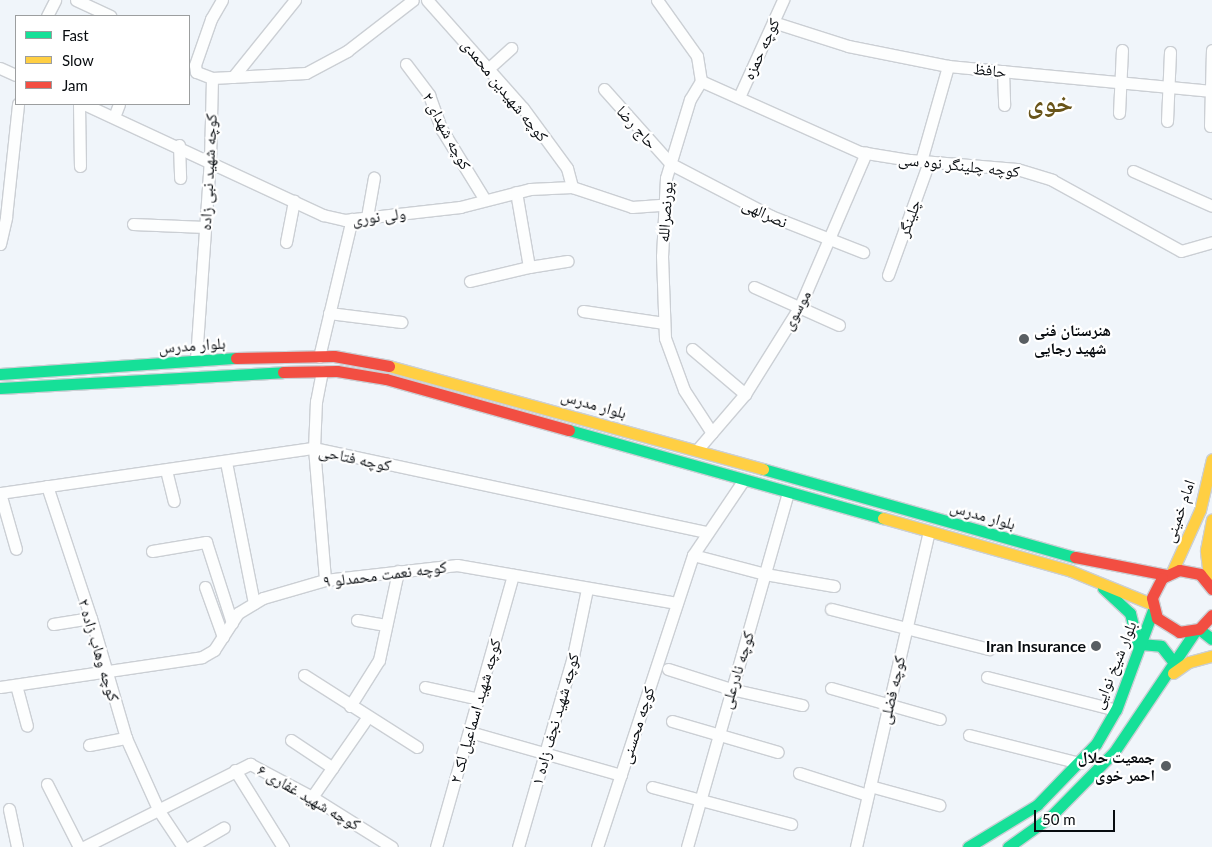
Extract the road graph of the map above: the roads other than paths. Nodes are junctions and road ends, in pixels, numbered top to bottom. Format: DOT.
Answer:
graph roads {
  1 [pos="55,0"];
  2 [pos="76,0"];
  3 [pos="222,0"];
  4 [pos="295,0"];
  5 [pos="413,0"];
  6 [pos="427,0"];
  7 [pos="657,0"];
  8 [pos="783,0"];
  9 [pos="48,15"];
  10 [pos="108,15"];
  11 [pos="773,22"];
  12 [pos="511,48"];
  13 [pos="1122,50"];
  14 [pos="1212,50"];
  15 [pos="1170,52"];
  16 [pos="406,64"];
  17 [pos="948,66"];
  18 [pos="0,68"];
  19 [pos="489,68"];
  20 [pos="1003,71"];
  21 [pos="15,75"];
  22 [pos="234,77"];
  23 [pos="212,78"];
  24 [pos="701,81"];
  25 [pos="1120,83"];
  26 [pos="1169,87"];
  27 [pos="604,89"];
  28 [pos="1211,91"];
  29 [pos="739,97"];
  30 [pos="18,105"];
  31 [pos="79,105"];
  32 [pos="119,105"];
  33 [pos="98,106"];
  34 [pos="1004,106"];
  35 [pos="1119,113"];
  36 [pos="114,117"];
  37 [pos="1167,121"];
  38 [pos="1210,126"];
  39 [pos="179,145"];
  40 [pos="866,153"];
  41 [pos="210,160"];
  42 [pos="925,161"];
  43 [pos="671,164"];
  44 [pos="80,166"];
  45 [pos="1134,171"];
  46 [pos="180,178"];
  47 [pos="374,178"];
  48 [pos="572,187"];
  49 [pos="516,192"];
  50 [pos="4,200"];
  51 [pos="485,200"];
  52 [pos="294,201"];
  53 [pos="663,205"];
  54 [pos="1212,206"];
  55 [pos="367,217"];
  56 [pos="352,219"];
  57 [pos="132,224"];
  58 [pos="205,227"];
  59 [pos="829,241"];
  60 [pos="286,242"];
  61 [pos="1212,242"];
  62 [pos="0,244"];
  63 [pos="863,252"];
  64 [pos="568,261"];
  65 [pos="529,267"];
  66 [pos="888,275"];
  67 [pos="470,281"];
  68 [pos="754,287"];
  69 [pos="800,306"];
  70 [pos="583,311"];
  71 [pos="330,313"];
  72 [pos="401,322"];
  73 [pos="664,323"];
  74 [pos="839,325"];
  75 [pos="692,349"];
  76 [pos="319,356"];
  77 [pos="196,359"];
  78 [pos="322,371"];
  79 [pos="0,374"];
  80 [pos="0,388"];
  81 [pos="745,394"];
  82 [pos="712,433"];
  83 [pos="314,448"];
  84 [pos="697,450"];
  85 [pos="1212,459"];
  86 [pos="226,462"];
  87 [pos="166,470"];
  88 [pos="743,481"];
  89 [pos="47,486"];
  90 [pos="0,493"];
  91 [pos="788,493"];
  92 [pos="174,502"];
  93 [pos="1212,520"];
  94 [pos="707,532"];
  95 [pos="929,532"];
  96 [pos="1186,548"];
  97 [pos="16,549"];
  98 [pos="152,550"];
  99 [pos="1206,550"];
  100 [pos="693,555"];
  101 [pos="1127,569"];
  102 [pos="398,571"];
  103 [pos="765,574"];
  104 [pos="1169,574"];
  105 [pos="513,575"];
  106 [pos="1090,578"];
  107 [pos="325,580"];
  108 [pos="834,586"];
  109 [pos="205,587"];
  110 [pos="1211,587"];
  111 [pos="587,589"];
  112 [pos="1120,589"];
  113 [pos="677,603"];
  114 [pos="254,604"];
  115 [pos="1153,607"];
  116 [pos="831,608"];
  117 [pos="1212,614"];
  118 [pos="91,618"];
  119 [pos="357,620"];
  120 [pos="232,623"];
  121 [pos="54,624"];
  122 [pos="386,625"];
  123 [pos="907,626"];
  124 [pos="1198,629"];
  125 [pos="223,637"];
  126 [pos="1212,639"];
  127 [pos="1140,646"];
  128 [pos="989,649"];
  129 [pos="1212,656"];
  130 [pos="1175,664"];
  131 [pos="668,669"];
  132 [pos="106,670"];
  133 [pos="304,675"];
  134 [pos="987,677"];
  135 [pos="1167,677"];
  136 [pos="16,684"];
  137 [pos="0,687"];
  138 [pos="425,687"];
  139 [pos="831,688"];
  140 [pos="731,689"];
  141 [pos="479,699"];
  142 [pos="889,702"];
  143 [pos="802,705"];
  144 [pos="350,706"];
  145 [pos="1116,710"];
  146 [pos="367,718"];
  147 [pos="940,719"];
  148 [pos="672,721"];
  149 [pos="27,726"];
  150 [pos="470,732"];
  151 [pos="719,733"];
  152 [pos="968,735"];
  153 [pos="126,738"];
  154 [pos="291,740"];
  155 [pos="89,745"];
  156 [pos="417,747"];
  157 [pos="778,752"];
  158 [pos="546,753"];
  159 [pos="1080,763"];
  160 [pos="333,768"];
  161 [pos="235,770"];
  162 [pos="799,773"];
  163 [pos="621,775"];
  164 [pos="47,784"];
  165 [pos="652,787"];
  166 [pos="869,790"];
  167 [pos="312,797"];
  168 [pos="701,799"];
  169 [pos="939,804"];
  170 [pos="9,809"];
  171 [pos="159,811"];
  172 [pos="791,824"];
  173 [pos="224,827"];
  174 [pos="17,847"];
  175 [pos="79,847"];
  176 [pos="84,847"];
  177 [pos="183,847"];
  178 [pos="190,847"];
  179 [pos="283,847"];
  180 [pos="392,847"];
  181 [pos="436,847"];
  182 [pos="518,847"];
  183 [pos="597,847"];
  184 [pos="687,847"];
  185 [pos="856,847"];
  186 [pos="968,847"];
  187 [pos="1008,847"];
  1 -- 9 [label="street"];
  2 -- 10 [label="street"];
  3 -- 23 [label="street"];
  4 -- 22 [label="street"];
  5 -- 22 [label="street"];
  6 -- 19 [label="street, کوچه شهیدین محمدی"];
  7 -- 24 [label="street"];
  8 -- 11 [label="street, کوچه حمزه"];
  11 -- 17 [label="street, حافظ"];
  11 -- 29 [label="street, کوچه حمزه"];
  12 -- 19 [label="street"];
  13 -- 25 [label="street"];
  14 -- 28 [label="street"];
  15 -- 26 [label="street"];
  16 -- 51 [label="street, کوچه شهدای ۲"];
  17 -- 20 [label="street, حافظ"];
  17 -- 42 [label="street, چلینگر"];
  18 -- 21 [label="street"];
  19 -- 48 [label="street, کوچه شهیدین محمدی"];
  20 -- 25 [label="street, حافظ"];
  20 -- 34 [label="street"];
  22 -- 23 [label="street"];
  23 -- 41 [label="street, کوچه شهید نبی زاده"];
  24 -- 29 [label="street, کوچه چلینگر نوه سی"];
  24 -- 43 [label="street, پورنصرالله"];
  25 -- 26 [label="street, حافظ"];
  25 -- 35 [label="street"];
  26 -- 28 [label="street, حافظ"];
  26 -- 37 [label="street"];
  27 -- 43 [label="street, حاج رضا"];
  28 -- 38 [label="street"];
  29 -- 40 [label="street, کوچه چلینگر نوه سی"];
  30 -- 50 [label="street"];
  31 -- 44 [label="street"];
  32 -- 36 [label="street"];
  33 -- 36 [label="street, ولی نوری"];
  36 -- 39 [label="street, ولی نوری"];
  39 -- 41 [label="street, ولی نوری"];
  39 -- 46 [label="street"];
  40 -- 42 [label="street, کوچه چلینگر نوه سی"];
  40 -- 59 [label="street, موسوی"];
  41 -- 52 [label="street, ولی نوری"];
  41 -- 58 [label="street, کوچه شهید نبی زاده"];
  42 -- 61 [label="street, کوچه چلینگر نوه سی"];
  42 -- 66 [label="street, چلینگر"];
  43 -- 53 [label="street, پورنصرالله"];
  43 -- 59 [label="street, نصرالهی"];
  45 -- 54 [label="street"];
  47 -- 55 [label="street"];
  48 -- 49 [label="street, ولی نوری"];
  48 -- 53 [label="street, ولی نوری"];
  49 -- 51 [label="street, ولی نوری"];
  49 -- 65 [label="street"];
  50 -- 62 [label="street"];
  51 -- 55 [label="street, ولی نوری"];
  52 -- 56 [label="street, ولی نوری"];
  52 -- 60 [label="street"];
  53 -- 73 [label="street, پورنصرالله"];
  55 -- 56 [label="street, ولی نوری"];
  56 -- 71 [label="street"];
  57 -- 58 [label="street"];
  58 -- 77 [label="street, کوچه شهید نبی زاده"];
  59 -- 63 [label="street, نصرالهی"];
  59 -- 69 [label="street, موسوی"];
  64 -- 65 [label="street"];
  65 -- 67 [label="street"];
  68 -- 69 [label="street"];
  69 -- 74 [label="street"];
  69 -- 81 [label="street, موسوی"];
  70 -- 73 [label="street"];
  71 -- 72 [label="street"];
  71 -- 76 [label="street"];
  73 -- 82 [label="street, پورنصرالله"];
  75 -- 81 [label="street"];
  76 -- 77 [label="main road, بلوار مدرس"];
  76 -- 84 [label="main road, بلوار مدرس"];
  77 -- 79 [label="main road, بلوار مدرس"];
  78 -- 80 [label="main road, بلوار مدرس"];
  78 -- 83 [label="street"];
  78 -- 88 [label="main road, بلوار مدرس"];
  81 -- 82 [label="street, موسوی"];
  82 -- 84 [label="street, موسوی"];
  83 -- 86 [label="street, کوچه فتاحی"];
  83 -- 94 [label="street, کوچه فتاحی"];
  83 -- 107 [label="street"];
  84 -- 101 [label="main road, بلوار مدرس"];
  85 -- 96 [label="main road, امام خمینی"];
  86 -- 87 [label="street, کوچه فتاحی"];
  86 -- 114 [label="street"];
  87 -- 89 [label="street, کوچه فتاحی"];
  87 -- 92 [label="street"];
  88 -- 91 [label="main road, بلوار مدرس"];
  88 -- 94 [label="street, کوچه محسنی"];
  89 -- 90 [label="street, کوچه فتاحی"];
  89 -- 118 [label="street, کوچه وهاب زاده ۲"];
  90 -- 97 [label="street"];
  91 -- 95 [label="main road, بلوار مدرس"];
  91 -- 103 [label="street, کوچه نادرعلی"];
  93 -- 99 [label="main road"];
  94 -- 100 [label="street, کوچه محسنی"];
  95 -- 106 [label="main road, بلوار مدرس"];
  95 -- 123 [label="street, کوچه فضلی"];
  96 -- 99 [label="main road"];
  96 -- 104 [label="main road, امام خمینی"];
  98 -- 120 [label="street"];
  99 -- 110 [label="main road"];
  100 -- 103 [label="street"];
  100 -- 113 [label="street, کوچه محسنی"];
  101 -- 104 [label="main road, بلوار مدرس"];
  101 -- 112 [label="main road"];
  102 -- 105 [label="street, کوچه نعمت محمدلو ۹"];
  102 -- 107 [label="street, کوچه نعمت محمدلو ۹"];
  102 -- 122 [label="street"];
  103 -- 108 [label="street"];
  103 -- 140 [label="street, کوچه نادرعلی"];
  104 -- 110 [label="main road, بلوار مدرس"];
  104 -- 115 [label="main road, امام خمینی"];
  105 -- 111 [label="street, کوچه نعمت محمدلو ۹"];
  105 -- 141 [label="street, کوچه شهید اسماعیل لک ۲"];
  106 -- 112 [label="main road, بلوار مدرس"];
  106 -- 127 [label="main road"];
  107 -- 114 [label="street, کوچه نعمت محمدلو ۹"];
  109 -- 125 [label="street"];
  111 -- 113 [label="street, کوچه نعمت محمدلو ۹"];
  111 -- 158 [label="street, کوچه شهید نجف زاده ۱"];
  112 -- 115 [label="main road, بلوار مدرس"];
  113 -- 163 [label="street, کوچه محسنی"];
  114 -- 120 [label="street, کوچه نعمت محمدلو ۹"];
  115 -- 124 [label="main road"];
  115 -- 127 [label="main road, بلوار شیخ نوایی"];
  116 -- 123 [label="street"];
  117 -- 124 [label="main road"];
  118 -- 121 [label="street"];
  118 -- 132 [label="street, کوچه وهاب زاده ۲"];
  119 -- 122 [label="street"];
  120 -- 125 [label="street, کوچه نعمت محمدلو ۹"];
  122 -- 144 [label="street"];
  123 -- 128 [label="street"];
  123 -- 142 [label="street, کوچه فضلی"];
  124 -- 126 [label="main road"];
  124 -- 130 [label="main road"];
  125 -- 132 [label="street, کوچه نعمت محمدلو ۹"];
  127 -- 130 [label="main road"];
  127 -- 145 [label="main road, بلوار شیخ نوایی"];
  129 -- 135 [label="main road"];
  130 -- 135 [label="main road"];
  131 -- 140 [label="street"];
  132 -- 136 [label="street, کوچه نعمت محمدلو ۹"];
  132 -- 153 [label="street, کوچه وهاب زاده ۲"];
  133 -- 144 [label="street"];
  134 -- 145 [label="street"];
  135 -- 187 [label="main road"];
  136 -- 137 [label="street, کوچه نعمت محمدلو ۹"];
  136 -- 149 [label="street"];
  138 -- 141 [label="street"];
  139 -- 142 [label="street"];
  140 -- 143 [label="street"];
  140 -- 151 [label="street, کوچه نادرعلی"];
  141 -- 150 [label="street, کوچه شهید اسماعیل لک ۲"];
  142 -- 147 [label="street"];
  142 -- 166 [label="street, کوچه فضلی"];
  144 -- 146 [label="street"];
  145 -- 159 [label="main road, بلوار شیخ نوایی"];
  146 -- 156 [label="street"];
  146 -- 160 [label="street"];
  148 -- 151 [label="street"];
  150 -- 158 [label="street"];
  150 -- 181 [label="street, کوچه شهید اسماعیل لک ۲"];
  151 -- 157 [label="street"];
  151 -- 168 [label="street, کوچه نادرعلی"];
  152 -- 159 [label="street"];
  153 -- 155 [label="street"];
  153 -- 171 [label="street, کوچه وهاب زاده ۲"];
  154 -- 160 [label="street"];
  158 -- 163 [label="street"];
  158 -- 182 [label="street, کوچه شهید نجف زاده ۱"];
  159 -- 186 [label="main road, بلوار شیخ نوایی"];
  160 -- 167 [label="street"];
  161 -- 167 [label="street, کوچه شهید غفاری ۶"];
  161 -- 171 [label="street"];
  161 -- 179 [label="street"];
  162 -- 166 [label="street"];
  163 -- 183 [label="street, کوچه محسنی"];
  164 -- 175 [label="street"];
  165 -- 168 [label="street"];
  166 -- 169 [label="street"];
  166 -- 185 [label="street, کوچه فضلی"];
  167 -- 180 [label="street, کوچه شهید غفاری ۶"];
  168 -- 172 [label="street"];
  168 -- 184 [label="street, کوچه نادرعلی"];
  170 -- 174 [label="street"];
  171 -- 176 [label="street"];
  171 -- 177 [label="street, کوچه وهاب زاده ۲"];
  173 -- 178 [label="street"];
}
